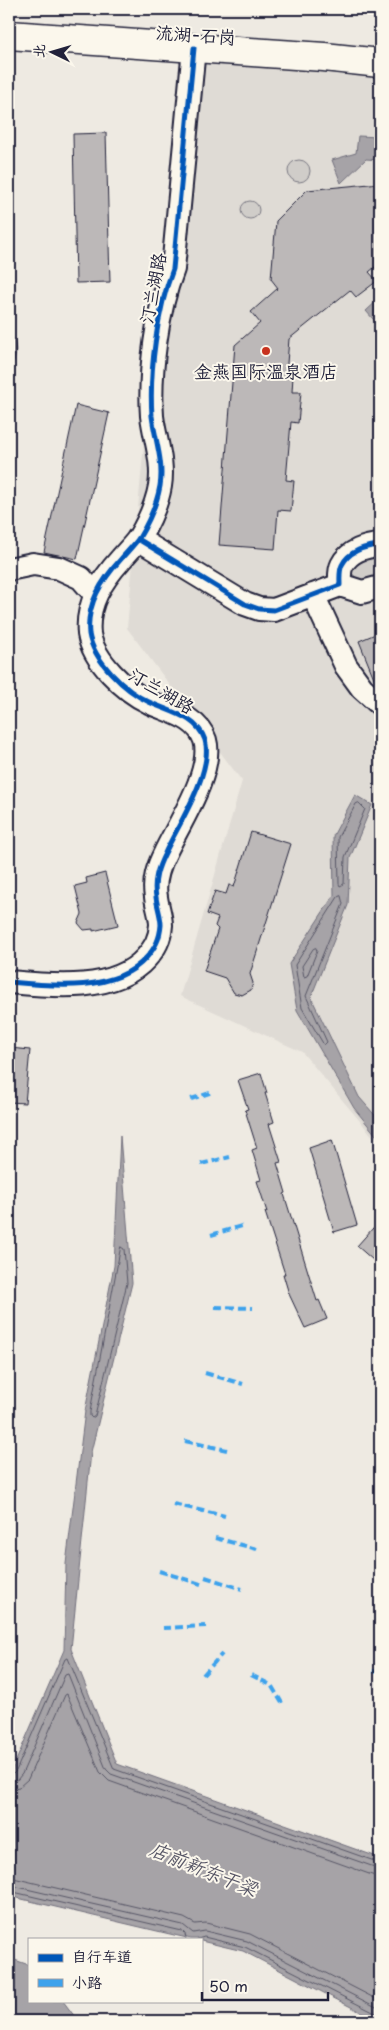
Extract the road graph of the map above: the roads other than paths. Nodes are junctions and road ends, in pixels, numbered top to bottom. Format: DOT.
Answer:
graph roads {
  1 [pos="9,35"];
  2 [pos="194,48"];
  3 [pos="380,63"];
  4 [pos="138,539"];
  5 [pos="380,545"];
  6 [pos="9,569"];
  7 [pos="340,585"];
  8 [pos="380,587"];
  9 [pos="96,594"];
  10 [pos="313,595"];
  11 [pos="380,704"];
  12 [pos="9,982"];
  1 -- 2 [label="main road, 流湖-石岗"];
  2 -- 3 [label="main road, 流湖-石岗"];
  2 -- 4 [label="street, 汀兰湖路"];
  4 -- 9 [label="street, 汀兰湖路"];
  4 -- 10 [label="street"];
  5 -- 7 [label="street"];
  6 -- 9 [label="street"];
  7 -- 8 [label="street"];
  7 -- 10 [label="street"];
  9 -- 12 [label="street, 汀兰湖路"];
  10 -- 11 [label="street"];
}
